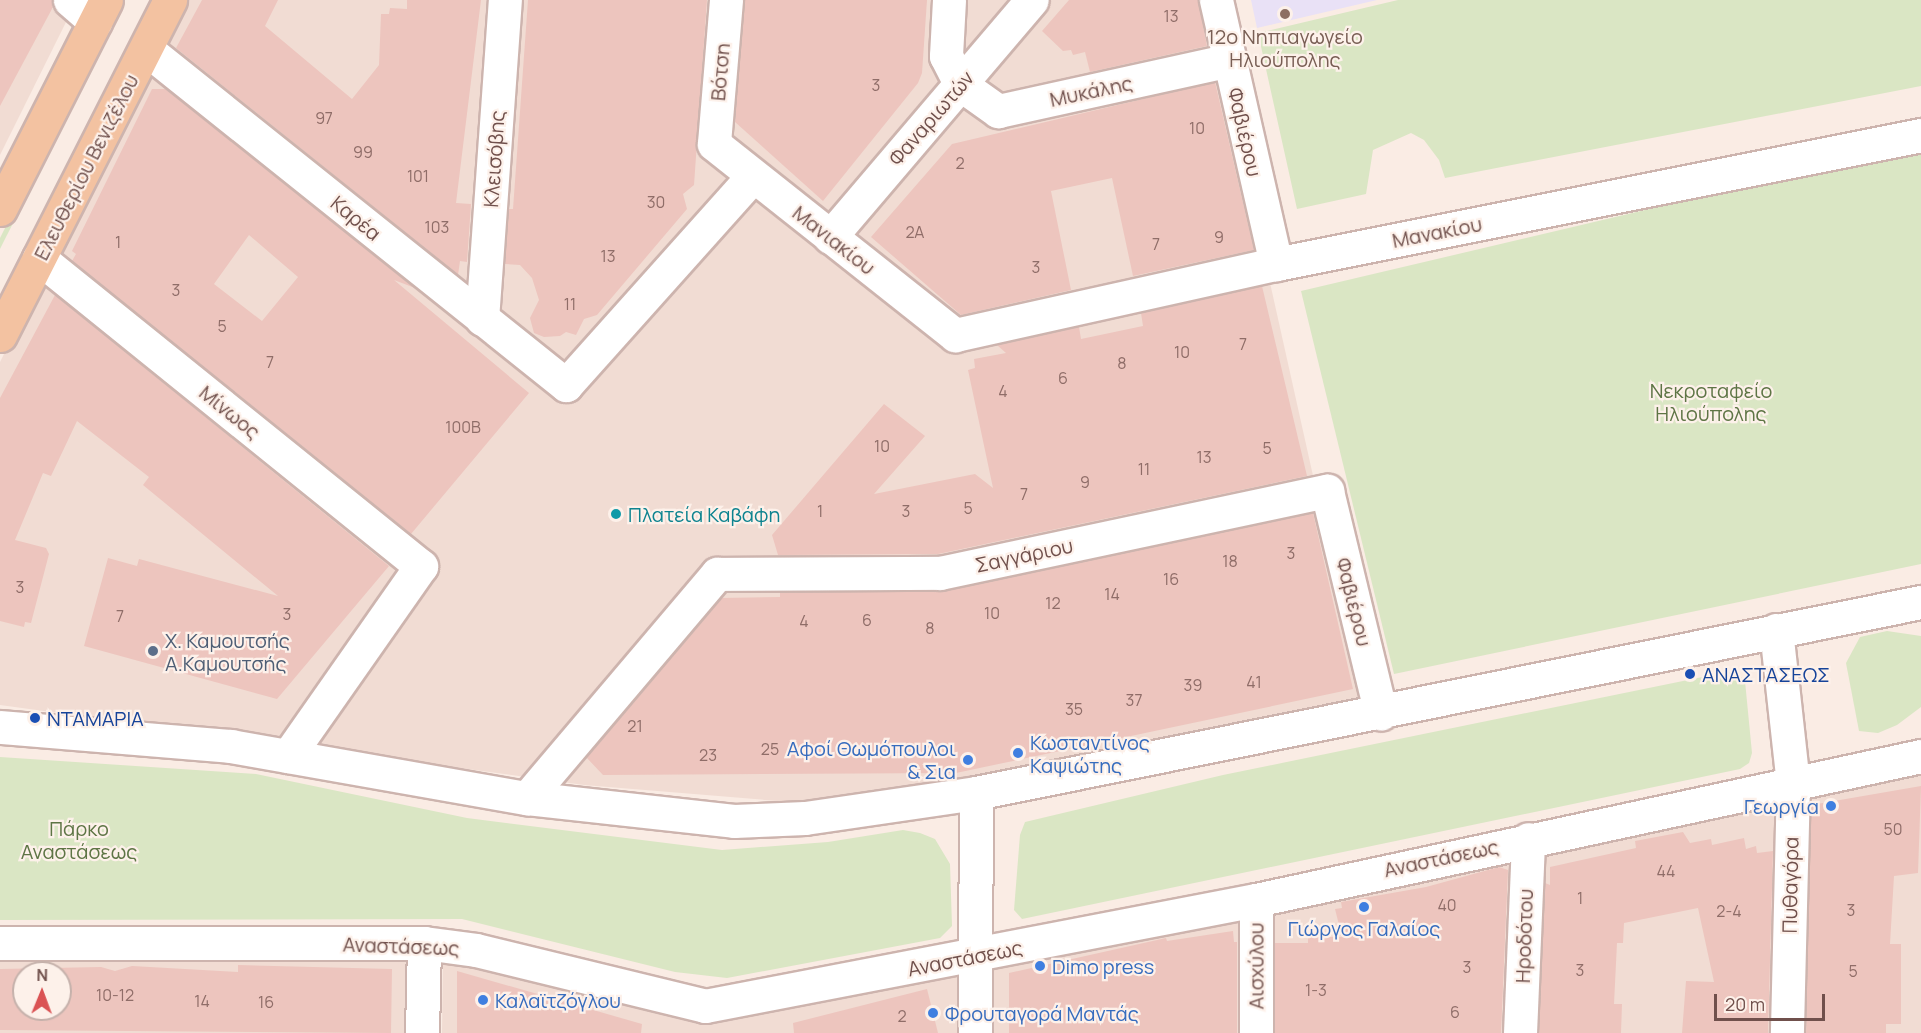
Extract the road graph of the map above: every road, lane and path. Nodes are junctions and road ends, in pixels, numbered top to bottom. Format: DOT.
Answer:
graph roads {
  1 [pos="70,0"];
  2 [pos="171,0"];
  3 [pos="505,0"];
  4 [pos="726,0"];
  5 [pos="949,0"];
  6 [pos="1032,0"];
  7 [pos="1216,0"];
  8 [pos="100,11"];
  9 [pos="146,50"];
  10 [pos="1229,60"];
  11 [pos="960,84"];
  12 [pos="1921,135"];
  13 [pos="714,144"];
  14 [pos="753,176"];
  15 [pos="0,209"];
  16 [pos="830,237"];
  17 [pos="39,258"];
  18 [pos="1276,264"];
  19 [pos="483,319"];
  20 [pos="0,335"];
  21 [pos="955,335"];
  22 [pos="1327,491"];
  23 [pos="1921,602"];
  24 [pos="1776,630"];
  25 [pos="1381,714"];
  26 [pos="0,727"];
  27 [pos="288,756"];
  28 [pos="1921,756"];
  29 [pos="1793,783"];
  30 [pos="976,793"];
  31 [pos="526,798"];
  32 [pos="1527,839"];
  33 [pos="1256,900"];
  34 [pos="0,943"];
  35 [pos="423,943"];
  36 [pos="976,957"];
  37 [pos="705,1020"];
  38 [pos="422,1033"];
  39 [pos="975,1033"];
  40 [pos="1256,1033"];
  41 [pos="1520,1033"];
  42 [pos="1787,1033"];
  1 -- 8 [label="street"];
  2 -- 9 [label="main road, Ελευθερίου Βενιζέλου"];
  3 -- 19 [label="street, Κλεισόβης"];
  4 -- 13 [label="street, Βότση"];
  5 -- 11 [label="street"];
  6 -- 11 [label="street, Φαναριωτών"];
  7 -- 10 [label="street, Φαβιέρου"];
  8 -- 15 [label="main road"];
  9 -- 17 [label="main road, Ελευθερίου Βενιζέλου"];
  9 -- 19 [label="street, Καρέα"];
  10 -- 11 [label="street, Μυκάλης"];
  10 -- 18 [label="street, Φαβιέρου"];
  11 -- 16 [label="street, Φαναριωτών"];
  12 -- 18 [label="street, Μανακίου"];
  13 -- 14 [label="street, Μανιακίου"];
  14 -- 16 [label="street, Μανιακίου"];
  14 -- 19 [label="street, Καρέα"];
  16 -- 21 [label="street, Μανιακίου"];
  17 -- 20 [label="main road, Ελευθερίου Βενιζέλου"];
  17 -- 27 [label="street, Μίνωος"];
  18 -- 21 [label="street, Μανακίου"];
  22 -- 25 [label="street, Φαβιέρου"];
  22 -- 31 [label="street, Σαγγάριου"];
  23 -- 24 [label="street"];
  24 -- 25 [label="street"];
  24 -- 29 [label="street, Πυθαγόρα"];
  25 -- 30 [label="street"];
  26 -- 27 [label="street"];
  27 -- 31 [label="street"];
  28 -- 29 [label="street, Αναστάσεως"];
  29 -- 32 [label="street, Αναστάσεως"];
  29 -- 42 [label="street, Πυθαγόρα"];
  30 -- 31 [label="street"];
  30 -- 36 [label="street"];
  32 -- 33 [label="street, Αναστάσεως"];
  32 -- 41 [label="street, Ηροδότου"];
  33 -- 36 [label="street, Αναστάσεως"];
  33 -- 40 [label="street, Αισχύλου"];
  34 -- 35 [label="street, Αναστάσεως"];
  35 -- 37 [label="street, Αναστάσεως"];
  35 -- 38 [label="street"];
  36 -- 37 [label="street, Αναστάσεως"];
  36 -- 39 [label="street"];
}
